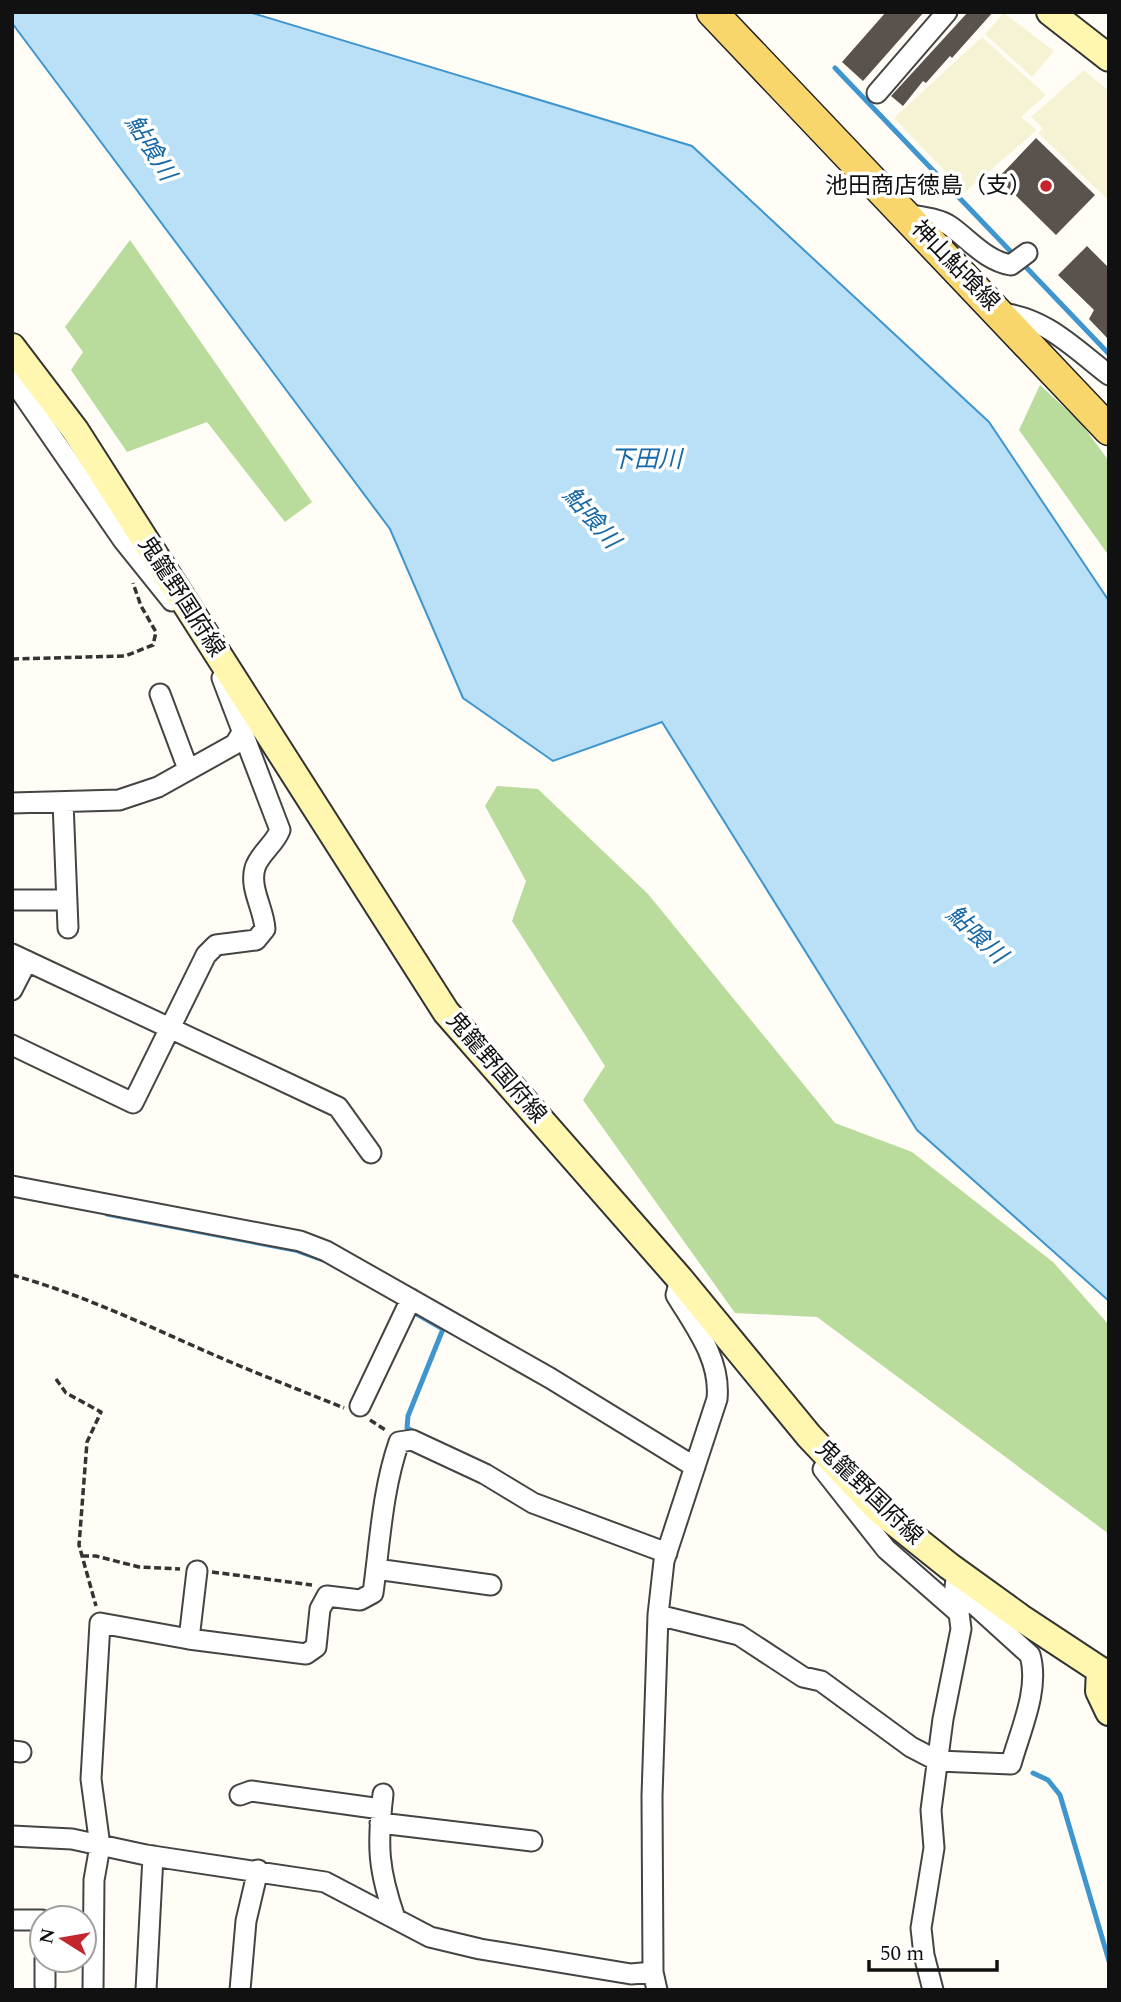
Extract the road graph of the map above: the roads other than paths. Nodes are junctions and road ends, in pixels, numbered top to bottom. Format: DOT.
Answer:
graph roads {
  1 [pos="712,12"];
  2 [pos="947,12"];
  3 [pos="1050,12"];
  4 [pos="1107,52"];
  5 [pos="877,93"];
  6 [pos="903,214"];
  7 [pos="1027,253"];
  8 [pos="1000,313"];
  9 [pos="12,347"];
  10 [pos="1109,375"];
  11 [pos="12,379"];
  12 [pos="1098,410"];
  13 [pos="1109,430"];
  14 [pos="210,641"];
  15 [pos="159,694"];
  16 [pos="243,731"];
  17 [pos="188,769"];
  18 [pos="63,802"];
  19 [pos="12,803"];
  20 [pos="12,900"];
  21 [pos="67,900"];
  22 [pos="68,928"];
  23 [pos="20,957"];
  24 [pos="12,990"];
  25 [pos="169,1027"];
  26 [pos="12,1045"];
  27 [pos="371,1153"];
  28 [pos="12,1185"];
  29 [pos="680,1279"];
  30 [pos="411,1299"];
  31 [pos="359,1411"];
  32 [pos="804,1430"];
  33 [pos="695,1467"];
  34 [pos="667,1553"];
  35 [pos="376,1569"];
  36 [pos="198,1571"];
  37 [pos="957,1572"];
  38 [pos="491,1585"];
  39 [pos="658,1615"];
  40 [pos="189,1639"];
  41 [pos="1104,1673"];
  42 [pos="1109,1712"];
  43 [pos="937,1761"];
  44 [pos="240,1795"];
  45 [pos="381,1809"];
  46 [pos="12,1836"];
  47 [pos="532,1841"];
  48 [pos="100,1846"];
  49 [pos="153,1856"];
  50 [pos="258,1870"];
  51 [pos="91,1904"];
  52 [pos="395,1918"];
  53 [pos="45,1974"];
  54 [pos="655,1981"];
  55 [pos="45,1986"];
  56 [pos="146,1990"];
  57 [pos="240,1990"];
  58 [pos="933,1990"];
  1 -- 6 [label="main road, 神山鮎喰線"];
  2 -- 5 [label="street"];
  3 -- 4 [label="main road"];
  6 -- 7 [label="street"];
  6 -- 8 [label="main road, 神山鮎喰線"];
  8 -- 10 [label="street"];
  8 -- 12 [label="main road, 神山鮎喰線"];
  9 -- 14 [label="main road, 鬼籠野国府線"];
  11 -- 14 [label="street"];
  12 -- 13 [label="main road, 神山鮎喰線"];
  14 -- 16 [label="street"];
  14 -- 29 [label="main road, 鬼籠野国府線"];
  15 -- 17 [label="street"];
  16 -- 17 [label="street"];
  16 -- 25 [label="street"];
  17 -- 18 [label="street"];
  18 -- 19 [label="street"];
  18 -- 21 [label="street"];
  20 -- 21 [label="street"];
  21 -- 22 [label="street"];
  23 -- 24 [label="street"];
  23 -- 25 [label="street"];
  25 -- 26 [label="street"];
  25 -- 27 [label="street"];
  28 -- 30 [label="street"];
  29 -- 32 [label="main road, 鬼籠野国府線"];
  29 -- 33 [label="street"];
  30 -- 31 [label="street"];
  30 -- 33 [label="street"];
  32 -- 37 [label="main road, 鬼籠野国府線"];
  32 -- 43 [label="street"];
  33 -- 34 [label="street"];
  34 -- 35 [label="street"];
  34 -- 39 [label="street"];
  35 -- 38 [label="street"];
  35 -- 40 [label="street"];
  36 -- 40 [label="street"];
  37 -- 41 [label="main road, 鬼籠野国府線"];
  37 -- 43 [label="street"];
  39 -- 43 [label="street"];
  39 -- 54 [label="street"];
  40 -- 48 [label="street"];
  41 -- 42 [label="main road"];
  43 -- 58 [label="street"];
  44 -- 45 [label="street"];
  45 -- 47 [label="street"];
  45 -- 52 [label="street"];
  46 -- 48 [label="street"];
  48 -- 49 [label="street"];
  48 -- 51 [label="street"];
  49 -- 50 [label="street"];
  49 -- 56 [label="street"];
  50 -- 52 [label="street"];
  50 -- 57 [label="street"];
  52 -- 54 [label="street"];
  53 -- 55 [label="street"];
}
